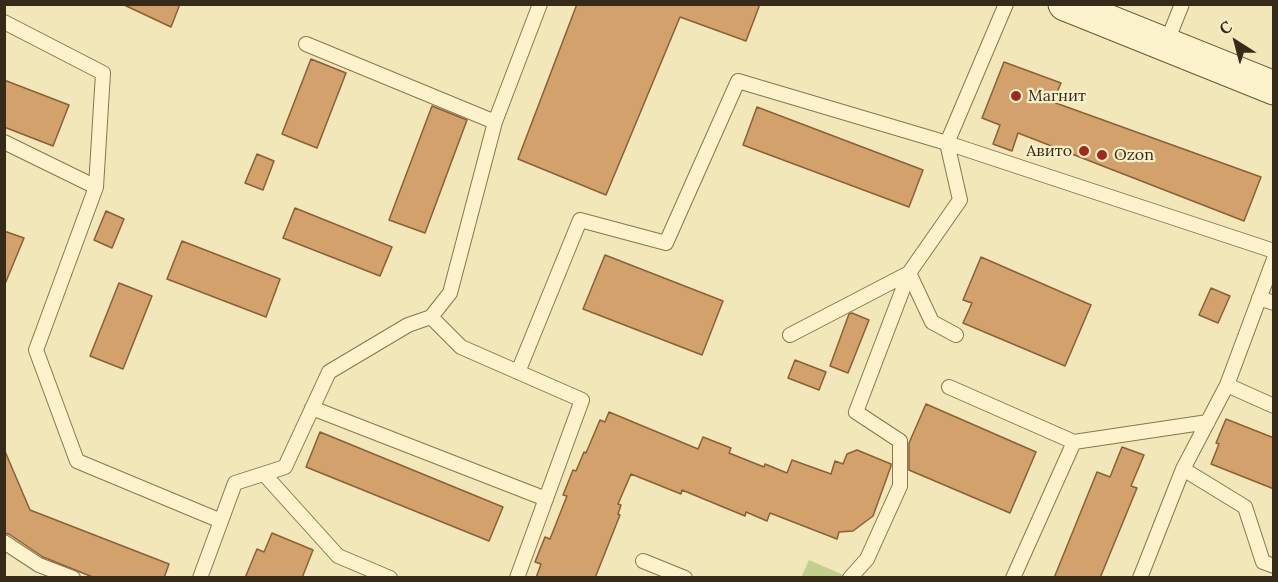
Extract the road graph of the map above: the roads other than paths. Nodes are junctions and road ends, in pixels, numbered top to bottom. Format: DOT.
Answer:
graph roads {
  1 [pos="540,4"];
  2 [pos="1006,4"];
  3 [pos="1065,4"];
  4 [pos="1182,4"];
  5 [pos="4,22"];
  6 [pos="306,44"];
  7 [pos="1166,45"];
  8 [pos="1274,88"];
  9 [pos="495,122"];
  10 [pos="4,142"];
  11 [pos="947,143"];
  12 [pos="96,187"];
  13 [pos="1274,251"];
  14 [pos="1274,259"];
  15 [pos="909,273"];
  16 [pos="1259,298"];
  17 [pos="1274,303"];
  18 [pos="430,317"];
  19 [pos="790,334"];
  20 [pos="956,335"];
  21 [pos="518,372"];
  22 [pos="1227,385"];
  23 [pos="949,387"];
  24 [pos="1274,406"];
  25 [pos="312,408"];
  26 [pos="1208,422"];
  27 [pos="1074,442"];
  28 [pos="1183,469"];
  29 [pos="264,474"];
  30 [pos="546,499"];
  31 [pos="221,520"];
  32 [pos="4,543"];
  33 [pos="643,561"];
  34 [pos="1274,566"];
  35 [pos="73,578"];
  36 [pos="200,578"];
  37 [pos="390,578"];
  38 [pos="517,578"];
  39 [pos="685,578"];
  40 [pos="850,578"];
  41 [pos="1012,578"];
  42 [pos="1140,578"];
  1 -- 9 [label="lane"];
  2 -- 11 [label="lane"];
  3 -- 7 [label="street"];
  4 -- 7 [label="lane"];
  5 -- 12 [label="lane"];
  6 -- 9 [label="lane"];
  7 -- 8 [label="street"];
  9 -- 18 [label="lane"];
  10 -- 12 [label="lane"];
  11 -- 13 [label="lane"];
  11 -- 15 [label="lane"];
  11 -- 21 [label="lane"];
  12 -- 31 [label="lane"];
  14 -- 16 [label="lane"];
  15 -- 19 [label="lane"];
  15 -- 20 [label="lane"];
  15 -- 40 [label="lane"];
  16 -- 17 [label="lane"];
  16 -- 22 [label="lane"];
  18 -- 21 [label="lane"];
  18 -- 25 [label="lane"];
  21 -- 30 [label="lane"];
  22 -- 24 [label="lane"];
  22 -- 26 [label="lane"];
  23 -- 27 [label="lane"];
  25 -- 29 [label="lane"];
  25 -- 30 [label="lane"];
  26 -- 27 [label="lane"];
  26 -- 28 [label="lane"];
  27 -- 41 [label="lane"];
  28 -- 34 [label="lane"];
  28 -- 42 [label="lane"];
  29 -- 31 [label="lane"];
  29 -- 37 [label="lane"];
  30 -- 38 [label="lane"];
  31 -- 36 [label="lane"];
  32 -- 35 [label="lane"];
  33 -- 39 [label="lane"];
}
